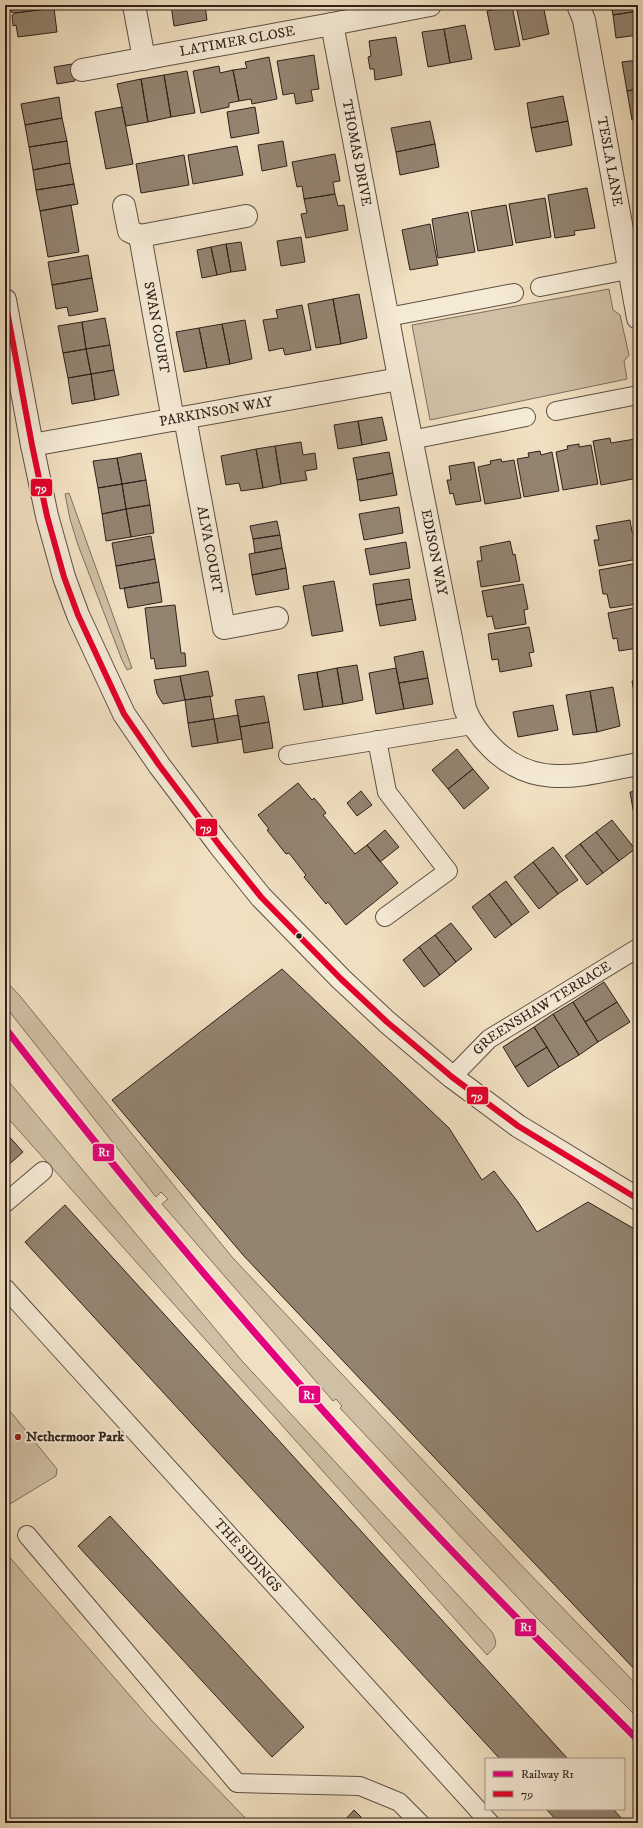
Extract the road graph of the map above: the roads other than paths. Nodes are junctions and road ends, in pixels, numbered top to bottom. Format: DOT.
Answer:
graph roads {
  1 [pos="134,5"];
  2 [pos="430,5"];
  3 [pos="578,5"];
  4 [pos="332,24"];
  5 [pos="144,58"];
  6 [pos="82,70"];
  7 [pos="124,206"];
  8 [pos="246,216"];
  9 [pos="140,236"];
  10 [pos="633,269"];
  11 [pos="540,287"];
  12 [pos="514,293"];
  13 [pos="5,300"];
  14 [pos="388,317"];
  15 [pos="638,318"];
  16 [pos="399,379"];
  17 [pos="638,396"];
  18 [pos="556,411"];
  19 [pos="526,417"];
  20 [pos="179,419"];
  21 [pos="411,440"];
  22 [pos="32,445"];
  23 [pos="277,618"];
  24 [pos="472,725"];
  25 [pos="377,740"];
  26 [pos="288,755"];
  27 [pos="638,764"];
  28 [pos="385,916"];
  29 [pos="638,948"];
  30 [pos="452,1077"];
  31 [pos="43,1171"];
  32 [pos="638,1199"];
  33 [pos="5,1203"];
  34 [pos="5,1288"];
  35 [pos="27,1535"];
  36 [pos="420,1823"];
  37 [pos="490,1823"];
  1 -- 5 [label="street"];
  2 -- 4 [label="street"];
  3 -- 10 [label="street, TESLA LANE"];
  4 -- 5 [label="street, LATIMER CLOSE"];
  4 -- 14 [label="street, THOMAS DRIVE"];
  5 -- 6 [label="street, LATIMER CLOSE"];
  7 -- 9 [label="street"];
  8 -- 9 [label="street"];
  9 -- 20 [label="street, SWAN COURT"];
  10 -- 11 [label="lane"];
  10 -- 15 [label="street, TESLA LANE"];
  12 -- 14 [label="lane"];
  13 -- 22 [label="street"];
  14 -- 16 [label="street, THOMAS DRIVE"];
  16 -- 20 [label="street, PARKINSON WAY"];
  16 -- 21 [label="street, EDISON WAY"];
  17 -- 18 [label="lane"];
  19 -- 21 [label="lane"];
  20 -- 22 [label="street, PARKINSON WAY"];
  20 -- 23 [label="street, ALVA COURT"];
  21 -- 24 [label="street, EDISON WAY"];
  22 -- 30 [label="street"];
  24 -- 25 [label="lane"];
  24 -- 27 [label="street, EDISON WAY"];
  25 -- 26 [label="lane"];
  25 -- 28 [label="lane"];
  29 -- 30 [label="lane, GREENSHAW TERRACE"];
  30 -- 32 [label="street"];
  31 -- 33 [label="lane"];
  34 -- 37 [label="lane, THE SIDINGS"];
  35 -- 36 [label="lane"];
}
